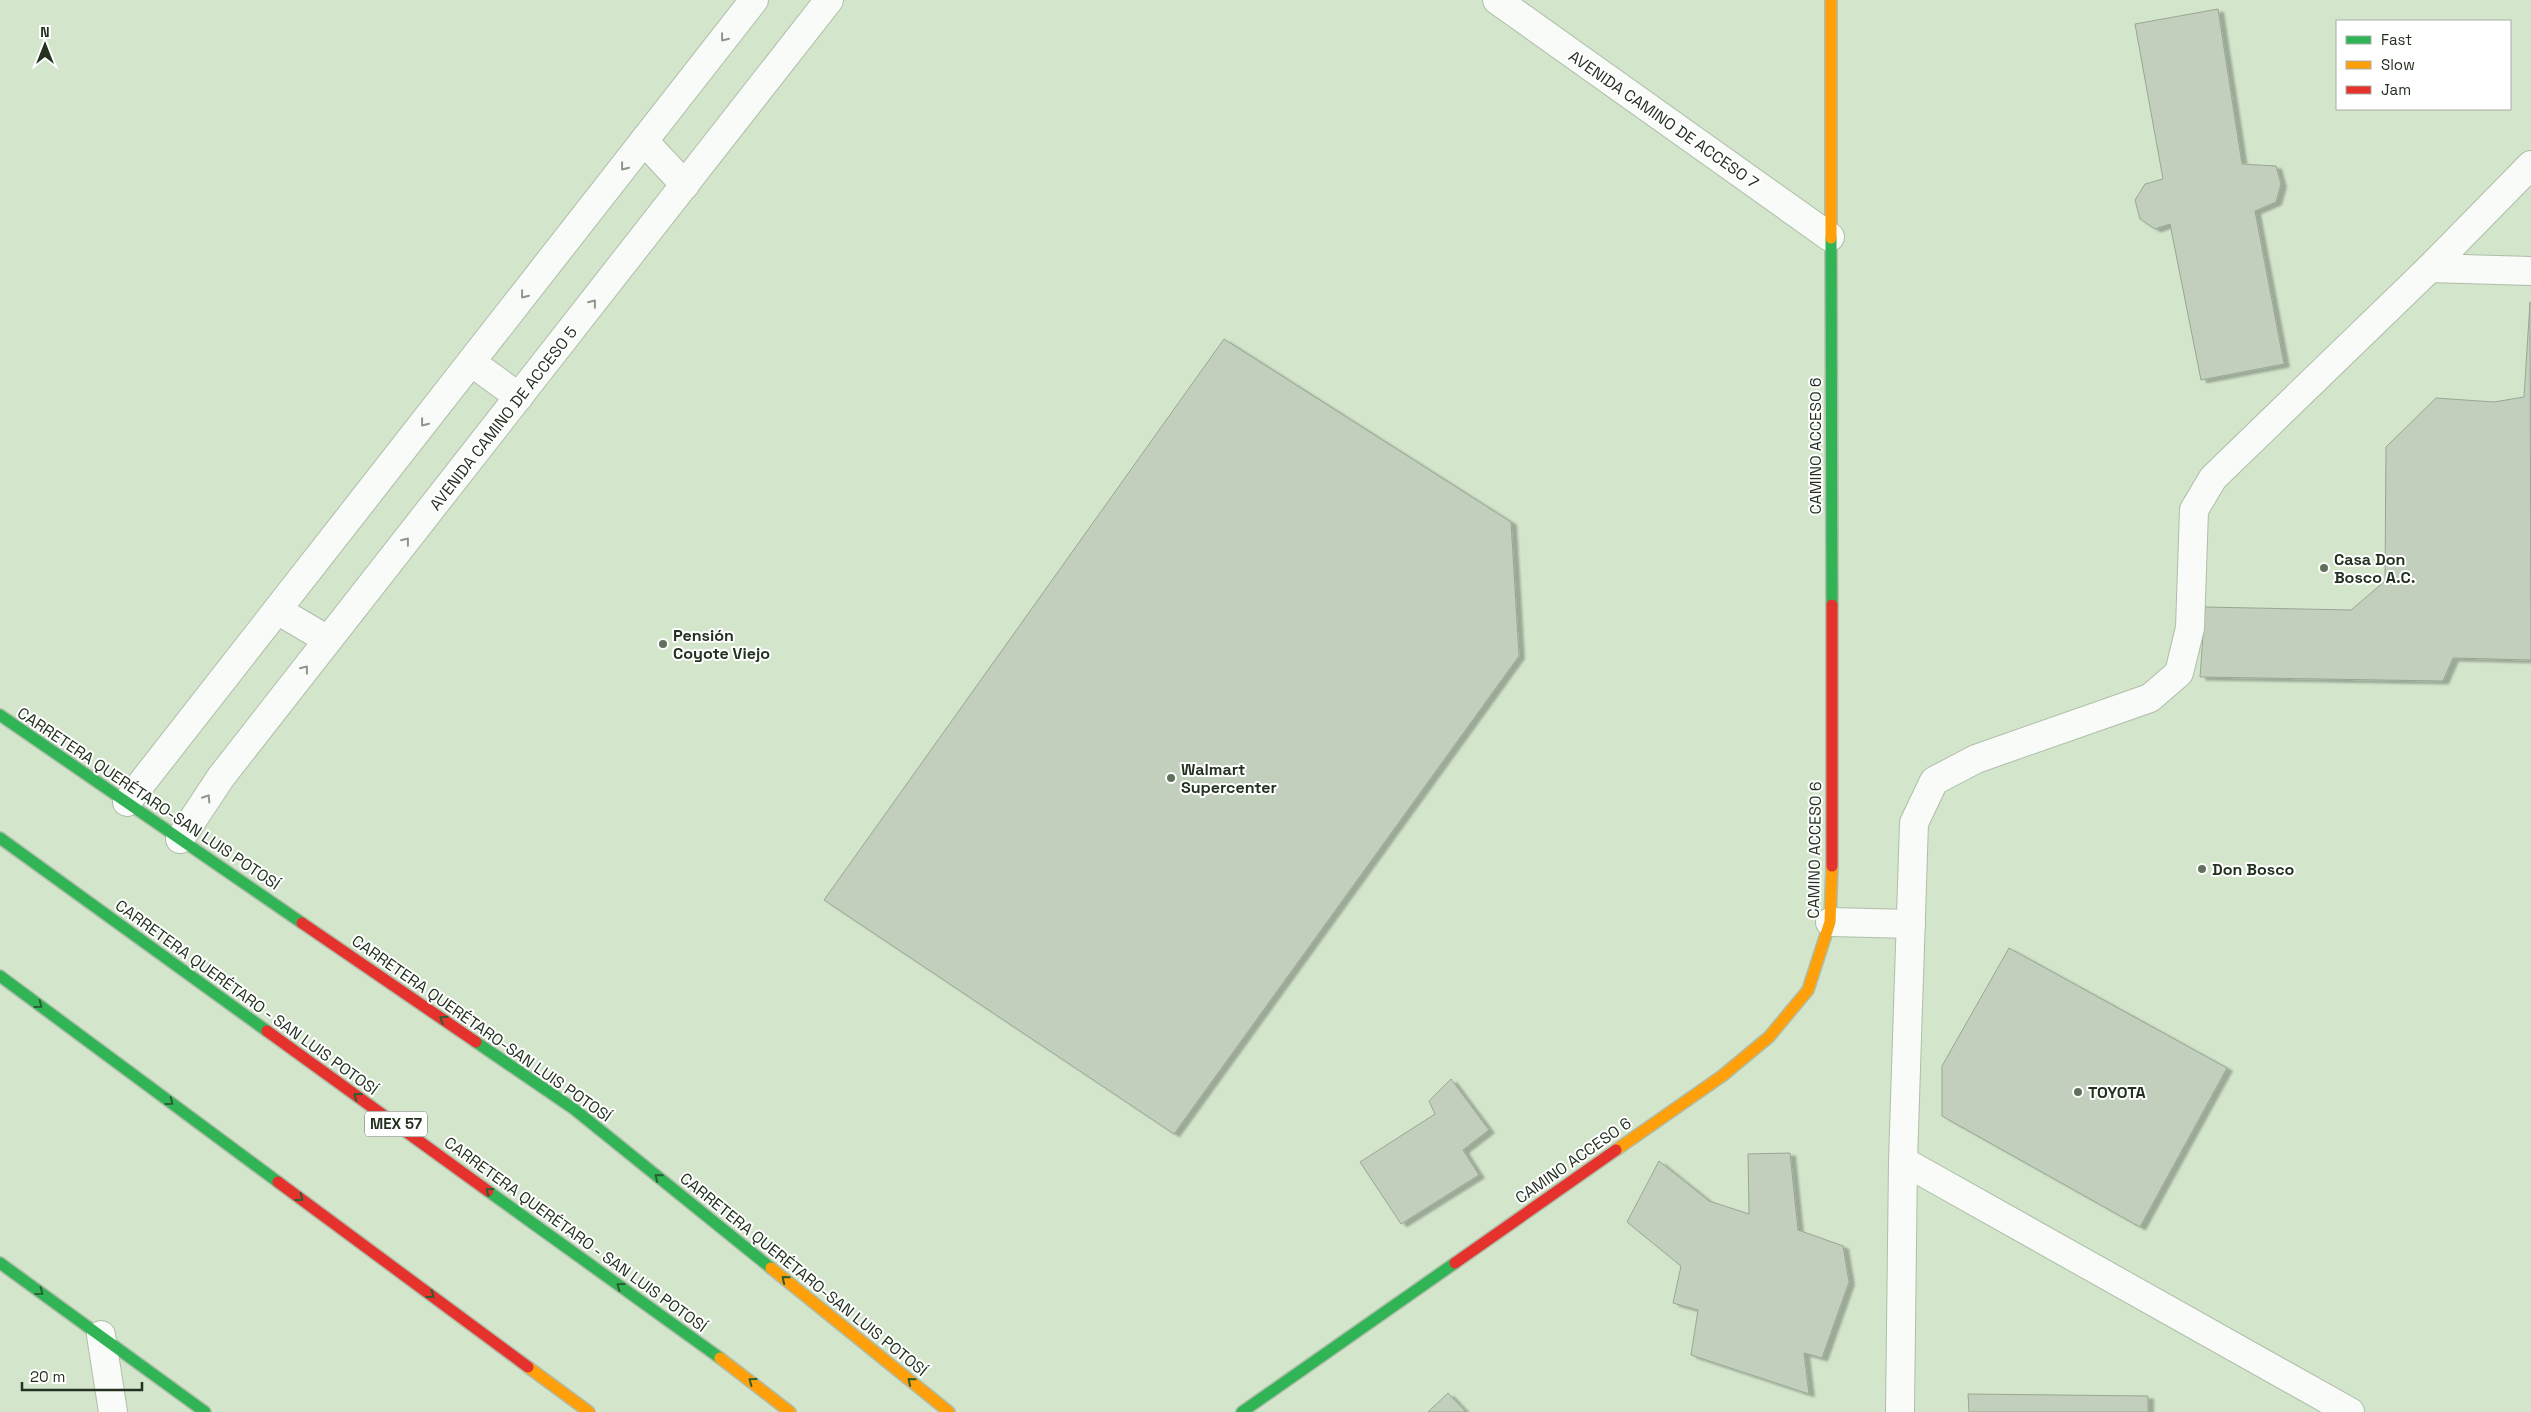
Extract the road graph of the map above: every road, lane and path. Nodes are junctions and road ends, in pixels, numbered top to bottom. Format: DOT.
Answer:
graph roads {
  1 [pos="754,0"];
  2 [pos="829,0"];
  3 [pos="1497,0"];
  4 [pos="1831,0"];
  5 [pos="644,142"];
  6 [pos="2531,165"];
  7 [pos="685,185"];
  8 [pos="1830,237"];
  9 [pos="2430,268"];
  10 [pos="2531,271"];
  11 [pos="471,362"];
  12 [pos="519,397"];
  13 [pos="277,610"];
  14 [pos="328,640"];
  15 [pos="0,716"];
  16 [pos="127,802"];
  17 [pos="0,834"];
  18 [pos="0,838"];
  19 [pos="180,839"];
  20 [pos="17,851"];
  21 [pos="1830,922"];
  22 [pos="1911,924"];
  23 [pos="0,976"];
  24 [pos="1904,1161"];
  25 [pos="0,1263"];
  26 [pos="101,1335"];
  27 [pos="113,1412"];
  28 [pos="205,1412"];
  29 [pos="589,1412"];
  30 [pos="790,1412"];
  31 [pos="949,1412"];
  32 [pos="1242,1412"];
  33 [pos="1900,1412"];
  34 [pos="2350,1412"];
  1 -- 5 [label="street, one-way"];
  2 -- 7 [label="street, AVENIDA CAMINO DE ACCESO 5"];
  3 -- 8 [label="street, AVENIDA CAMINO DE ACCESO 7"];
  4 -- 8 [label="main road, CAMINO ACCESO 6"];
  5 -- 7 [label="street"];
  5 -- 11 [label="street, one-way"];
  6 -- 9 [label="street"];
  12 -- 7 [label="street, AVENIDA CAMINO DE ACCESO 5, one-way"];
  8 -- 21 [label="main road, CAMINO ACCESO 6"];
  9 -- 10 [label="street"];
  9 -- 22 [label="street"];
  11 -- 12 [label="street"];
  11 -- 13 [label="street, one-way"];
  14 -- 12 [label="street, AVENIDA CAMINO DE ACCESO 5, one-way"];
  13 -- 14 [label="street"];
  13 -- 16 [label="street"];
  19 -- 14 [label="street, AVENIDA CAMINO DE ACCESO 5, one-way"];
  15 -- 16 [label="main road, CARRETERA QUERÉTARO-SAN LUIS POTOSÍ"];
  16 -- 19 [label="main road, CARRETERA QUERÉTARO-SAN LUIS POTOSÍ"];
  17 -- 20 [label="main road"];
  18 -- 20 [label="main road, CARRETERA QUERÉTARO - SAN LUIS POTOSÍ / MEX 57"];
  31 -- 19 [label="main road, CARRETERA QUERÉTARO-SAN LUIS POTOSÍ, one-way"];
  30 -- 20 [label="main road, CARRETERA QUERÉTARO - SAN LUIS POTOSÍ / MEX 57, one-way"];
  21 -- 22 [label="street"];
  21 -- 32 [label="main road, CAMINO ACCESO 6"];
  22 -- 24 [label="street"];
  23 -- 29 [label="main road, one-way"];
  24 -- 33 [label="street"];
  24 -- 34 [label="street"];
  25 -- 26 [label="main road, one-way"];
  26 -- 27 [label="street"];
  26 -- 28 [label="main road"];
}
